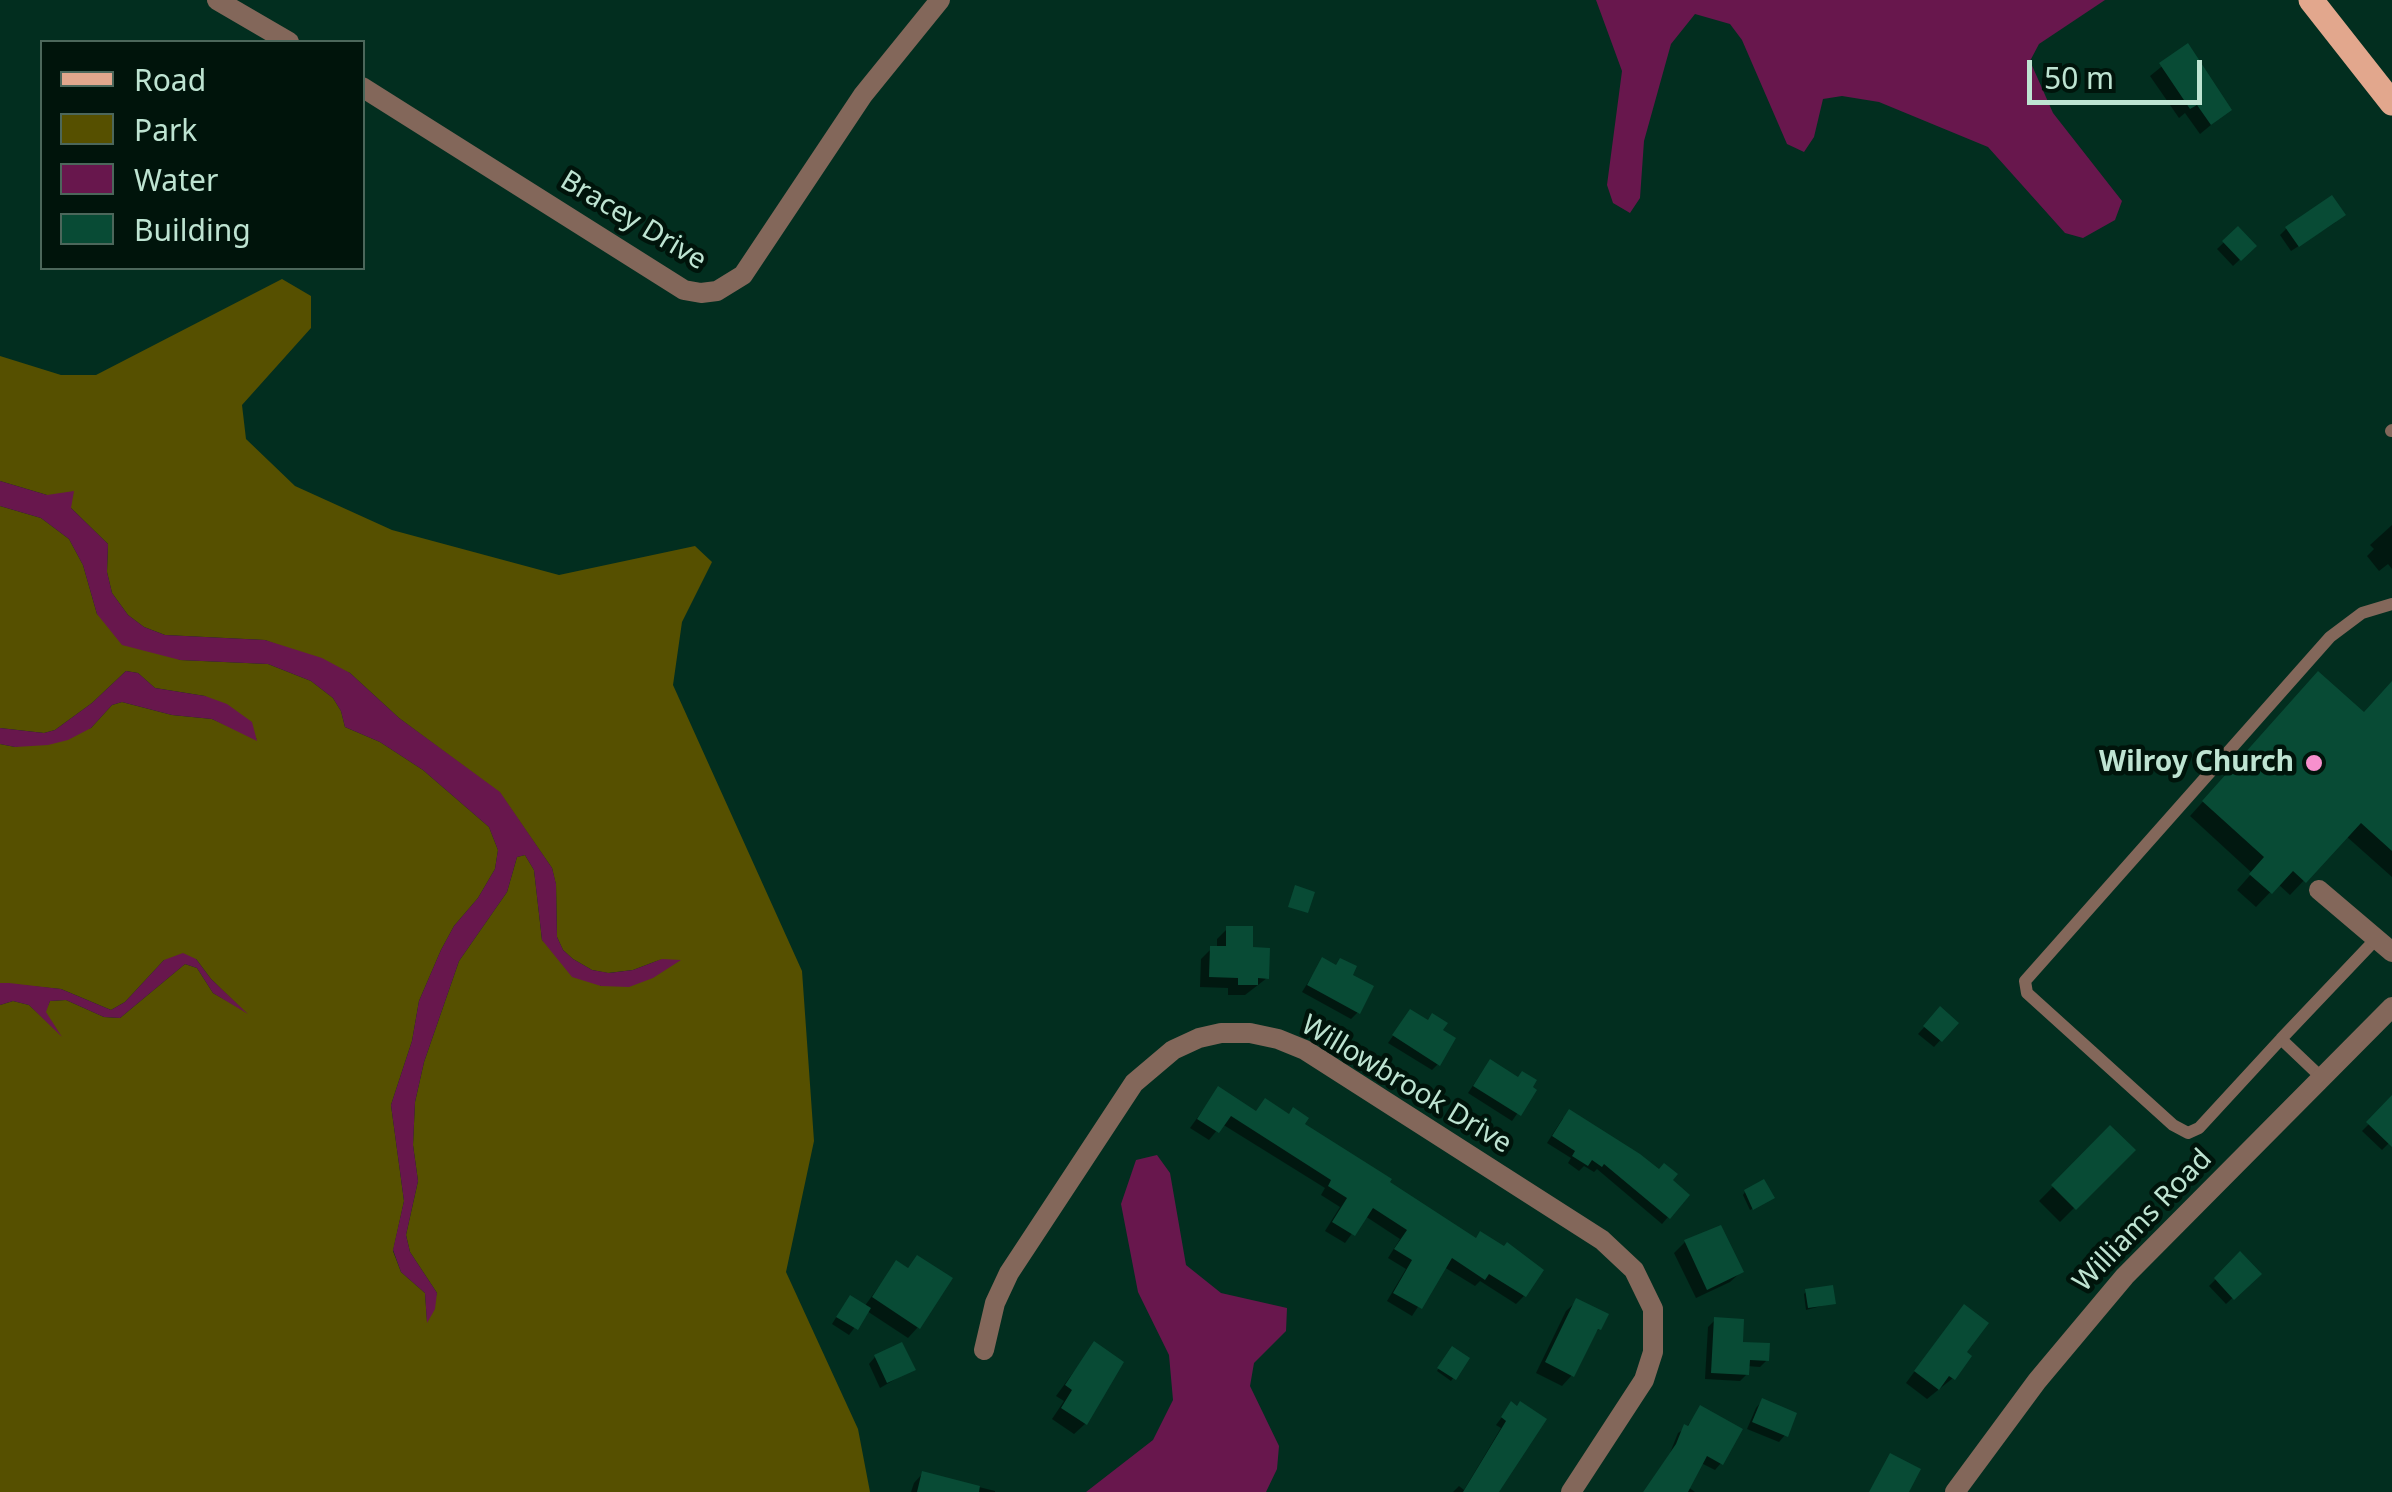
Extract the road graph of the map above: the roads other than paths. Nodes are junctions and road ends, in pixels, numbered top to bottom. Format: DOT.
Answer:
graph roads {
  1 [pos="217,0"];
  2 [pos="940,0"];
  3 [pos="2312,0"];
  4 [pos="286,40"];
  5 [pos="365,89"];
  6 [pos="2392,103"];
  7 [pos="2392,604"];
  8 [pos="2320,890"];
  9 [pos="2384,946"];
  10 [pos="2392,1007"];
  11 [pos="2281,1038"];
  12 [pos="2321,1078"];
  13 [pos="984,1350"];
  14 [pos="1571,1492"];
  15 [pos="1956,1492"];
  1 -- 4 [label="street"];
  2 -- 5 [label="street, Bracey Drive"];
  3 -- 6 [label="main road"];
  7 -- 11 [label="lane"];
  8 -- 9 [label="street"];
  9 -- 11 [label="lane"];
  10 -- 12 [label="street, Williams Road"];
  11 -- 12 [label="lane"];
  12 -- 15 [label="street, Williams Road"];
  13 -- 14 [label="street, Willowbrook Drive"];
}
